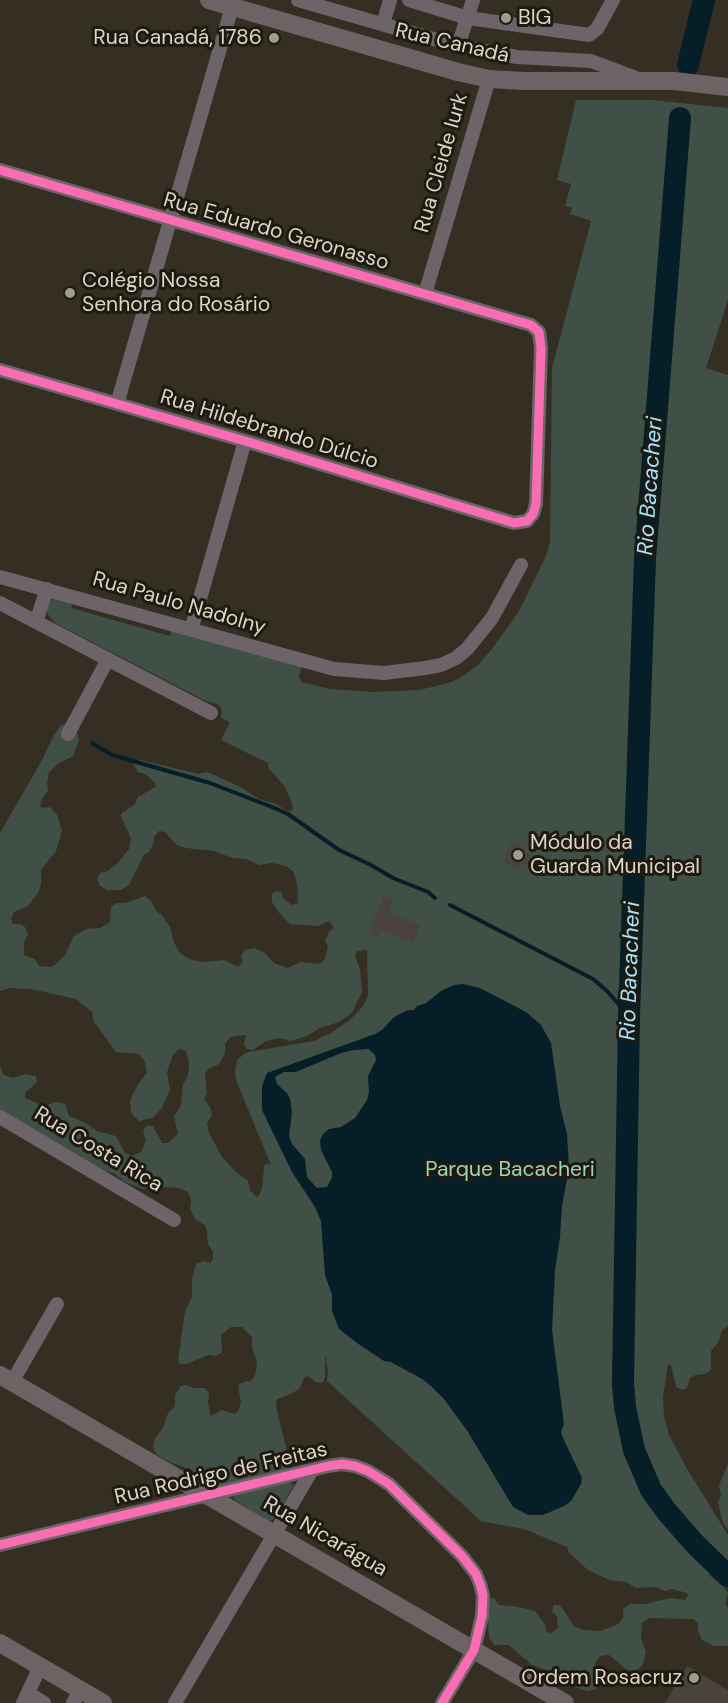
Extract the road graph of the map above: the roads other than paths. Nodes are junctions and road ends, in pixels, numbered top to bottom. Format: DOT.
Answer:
graph roads {
  1 [pos="208,0"];
  2 [pos="298,0"];
  3 [pos="390,0"];
  4 [pos="409,0"];
  5 [pos="473,0"];
  6 [pos="613,0"];
  7 [pos="232,7"];
  8 [pos="468,18"];
  9 [pos="383,24"];
  10 [pos="458,46"];
  11 [pos="489,79"];
  12 [pos="641,81"];
  13 [pos="728,87"];
  14 [pos="0,170"];
  15 [pos="170,220"];
  16 [pos="425,294"];
  17 [pos="0,370"];
  18 [pos="117,404"];
  19 [pos="245,441"];
  20 [pos="528,521"];
  21 [pos="521,566"];
  22 [pos="0,577"];
  23 [pos="47,589"];
  24 [pos="0,603"];
  25 [pos="36,622"];
  26 [pos="191,630"];
  27 [pos="108,659"];
  28 [pos="211,713"];
  29 [pos="68,734"];
  30 [pos="0,1117"];
  31 [pos="174,1220"];
  32 [pos="57,1304"];
  33 [pos="6,1378"];
  34 [pos="312,1470"];
  35 [pos="205,1494"];
  36 [pos="274,1534"];
  37 [pos="0,1545"];
  38 [pos="0,1643"];
  39 [pos="474,1650"];
  40 [pos="40,1667"];
  41 [pos="77,1696"];
  42 [pos="25,1698"];
  43 [pos="44,1703"];
  44 [pos="103,1703"];
  45 [pos="175,1703"];
  46 [pos="442,1703"];
  47 [pos="565,1703"];
  1 -- 7 [label="main road, Rua Canadá"];
  2 -- 9 [label="street"];
  3 -- 9 [label="street"];
  4 -- 8 [label="street"];
  5 -- 8 [label="street"];
  6 -- 8 [label="street"];
  7 -- 11 [label="main road, Rua Canadá"];
  7 -- 15 [label="street"];
  8 -- 10 [label="street"];
  9 -- 10 [label="street"];
  10 -- 12 [label="street"];
  11 -- 12 [label="main road, Rua Canadá"];
  11 -- 16 [label="street, Rua Cleide Iurk"];
  12 -- 13 [label="main road, Rua Canadá"];
  14 -- 15 [label="street, Rua Eduardo Geronasso"];
  15 -- 16 [label="street, Rua Eduardo Geronasso"];
  15 -- 18 [label="street"];
  16 -- 20 [label="street, Rua Eduardo Geronasso"];
  17 -- 18 [label="street, Rua Hildebrando Dúlcio"];
  18 -- 19 [label="street, Rua Hildebrando Dúlcio"];
  19 -- 20 [label="street, Rua Hildebrando Dúlcio"];
  19 -- 26 [label="street"];
  21 -- 26 [label="street, Rua Paulo Nadolny"];
  22 -- 23 [label="street, Rua Paulo Nadolny"];
  23 -- 25 [label="street"];
  23 -- 26 [label="street, Rua Paulo Nadolny"];
  24 -- 25 [label="street"];
  25 -- 27 [label="street"];
  27 -- 28 [label="street"];
  27 -- 29 [label="street"];
  30 -- 31 [label="street, Rua Costa Rica"];
  32 -- 33 [label="street"];
  33 -- 35 [label="main road, Rua Nicarágua"];
  34 -- 35 [label="street, Rua Rodrigo de Freitas"];
  34 -- 36 [label="street"];
  34 -- 39 [label="street, Rua Rodrigo de Freitas"];
  35 -- 36 [label="main road, Rua Nicarágua"];
  35 -- 37 [label="street, Rua Rodrigo de Freitas"];
  36 -- 39 [label="main road, Rua Nicarágua"];
  36 -- 45 [label="street"];
  38 -- 40 [label="main road"];
  39 -- 46 [label="street, Rua Rodrigo de Freitas"];
  39 -- 47 [label="main road, Rua Nicarágua"];
  40 -- 41 [label="main road"];
  40 -- 42 [label="street"];
  41 -- 44 [label="main road"];
  42 -- 43 [label="street"];
}
